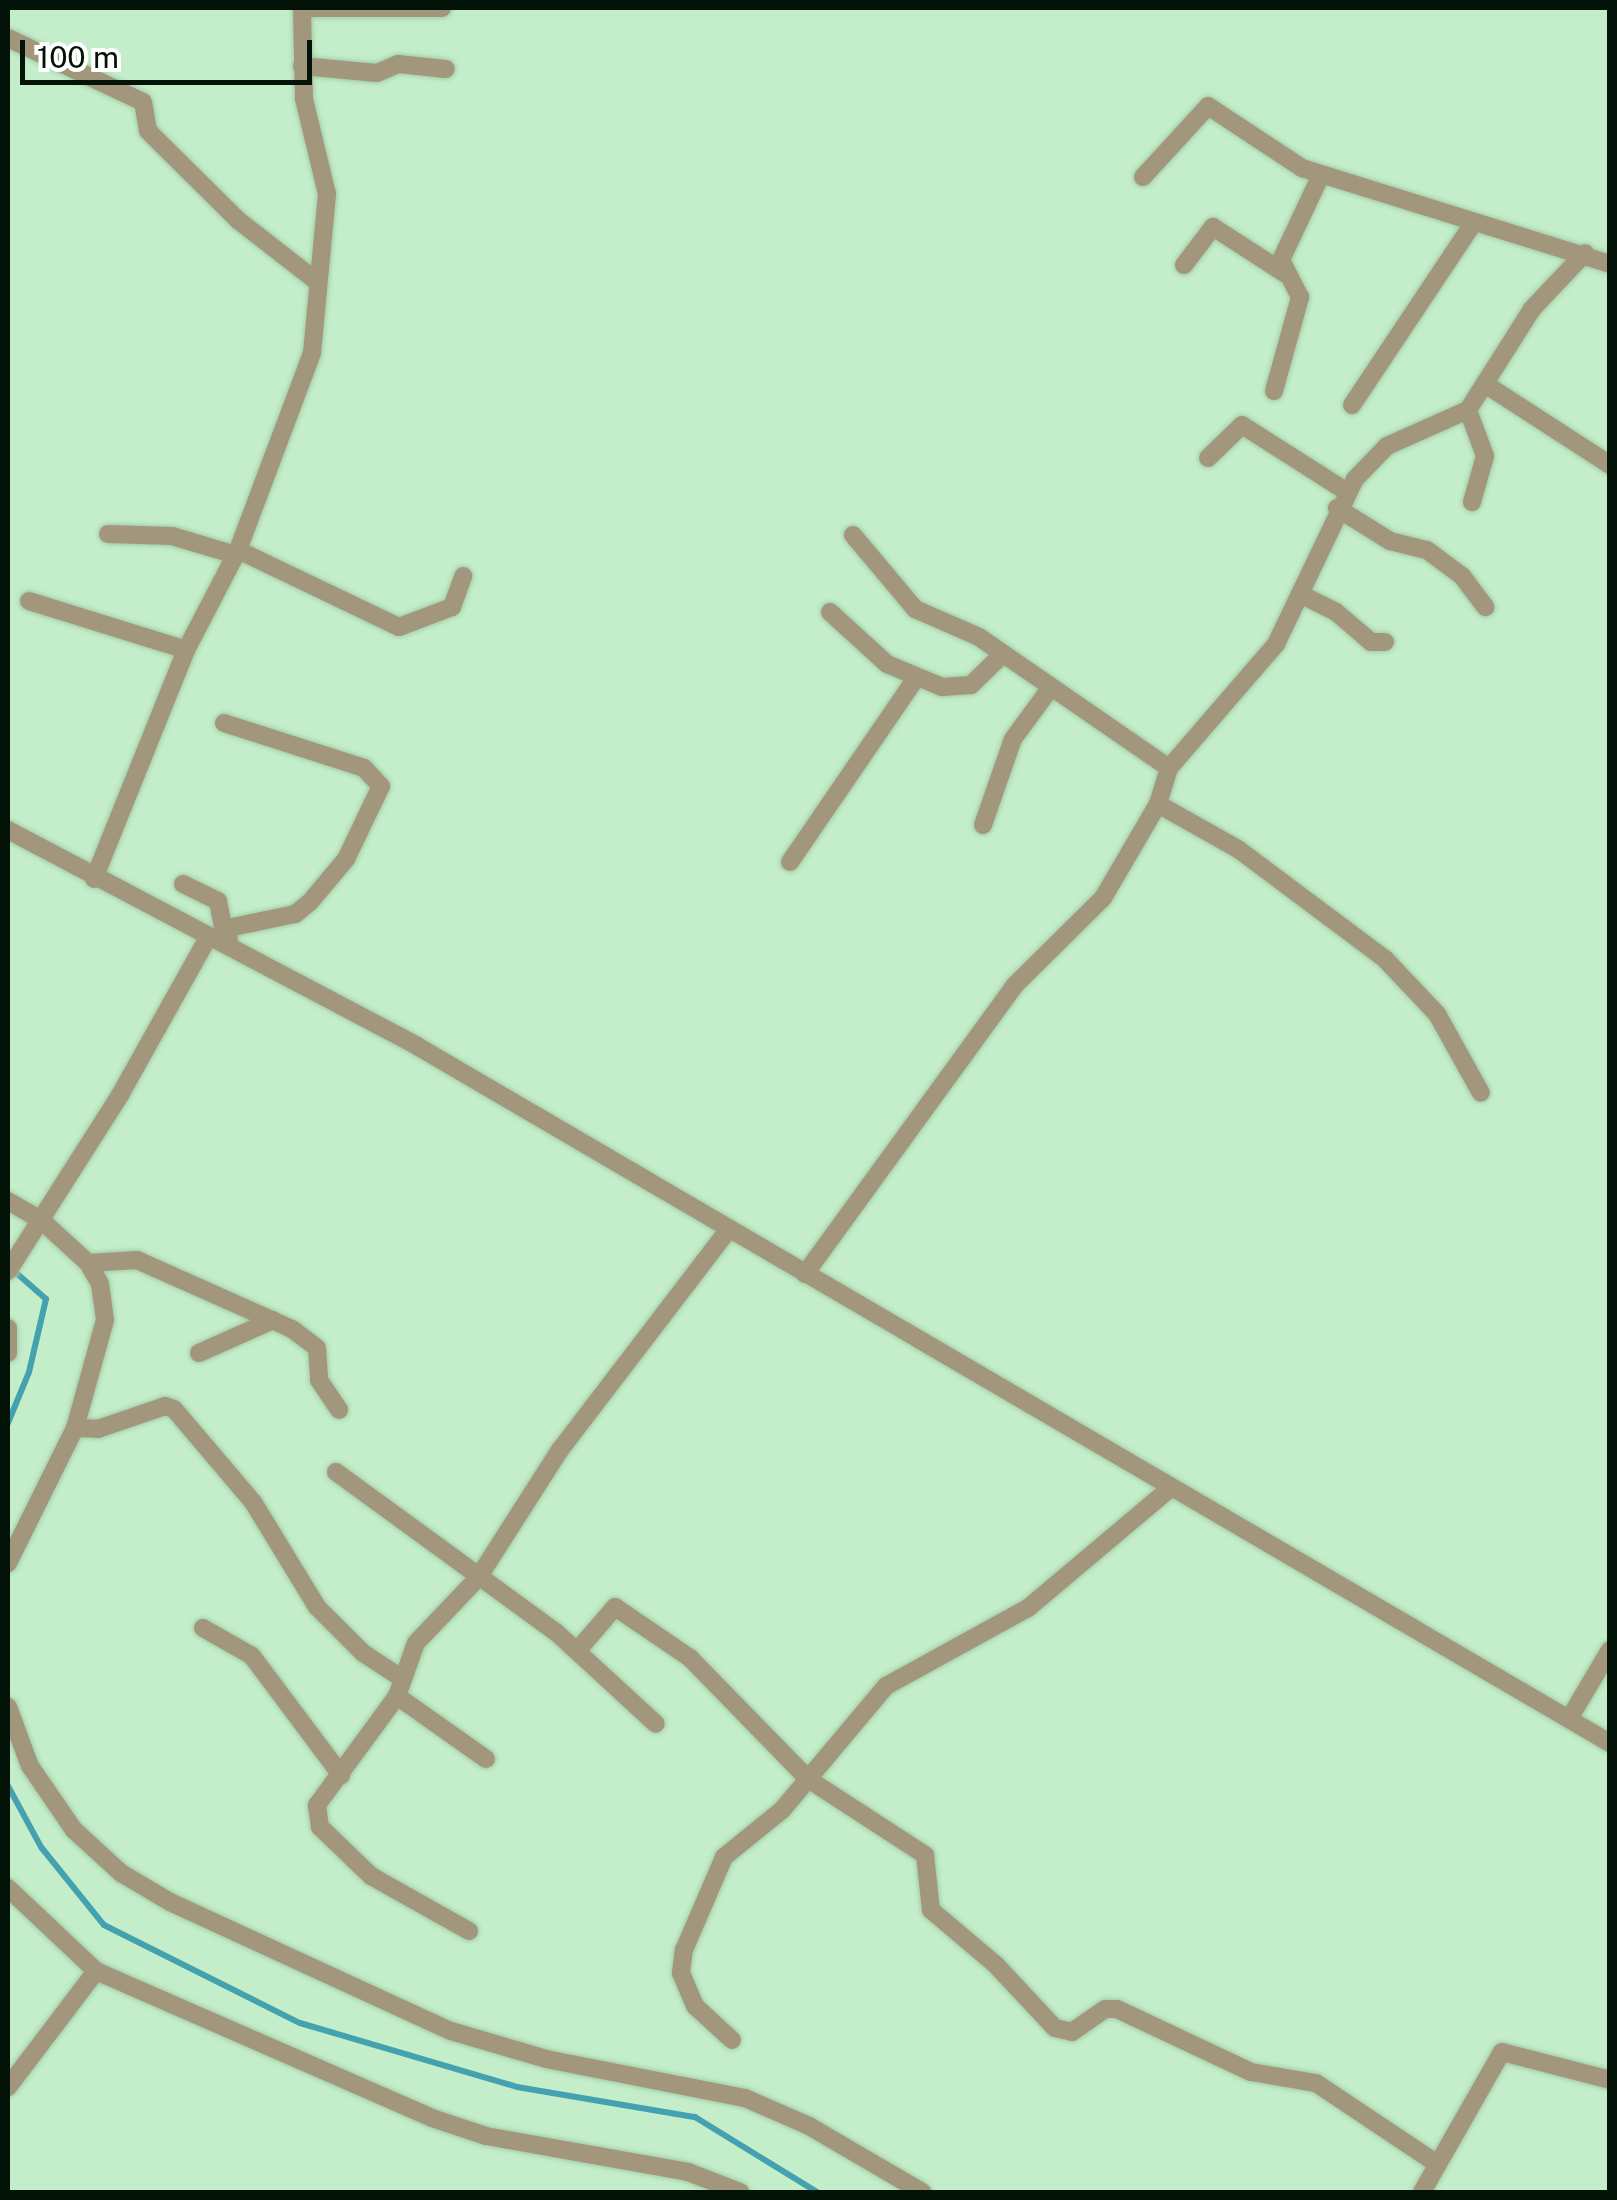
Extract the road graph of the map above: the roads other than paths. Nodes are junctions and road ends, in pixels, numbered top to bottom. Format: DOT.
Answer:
graph roads {
  1 [pos="302,8"];
  2 [pos="442,8"];
  3 [pos="8,38"];
  4 [pos="302,66"];
  5 [pos="446,68"];
  6 [pos="1322,174"];
  7 [pos="1143,177"];
  8 [pos="1474,222"];
  9 [pos="1585,253"];
  10 [pos="1184,264"];
  11 [pos="1610,264"];
  12 [pos="1284,273"];
  13 [pos="315,280"];
  14 [pos="1485,384"];
  15 [pos="1274,391"];
  16 [pos="1352,405"];
  17 [pos="1468,410"];
  18 [pos="1208,458"];
  19 [pos="1610,465"];
  20 [pos="1342,500"];
  21 [pos="1472,502"];
  22 [pos="108,534"];
  23 [pos="853,535"];
  24 [pos="237,552"];
  25 [pos="463,576"];
  26 [pos="1300,594"];
  27 [pos="29,601"];
  28 [pos="1486,607"];
  29 [pos="830,612"];
  30 [pos="1385,642"];
  31 [pos="186,650"];
  32 [pos="1002,655"];
  33 [pos="916,678"];
  34 [pos="1049,690"];
  35 [pos="224,723"];
  36 [pos="1169,768"];
  37 [pos="1158,804"];
  38 [pos="982,824"];
  39 [pos="8,830"];
  40 [pos="790,862"];
  41 [pos="94,879"];
  42 [pos="183,884"];
  43 [pos="220,938"];
  44 [pos="1481,1094"];
  45 [pos="8,1201"];
  46 [pos="38,1225"];
  47 [pos="728,1230"];
  48 [pos="88,1263"];
  49 [pos="8,1271"];
  50 [pos="805,1274"];
  51 [pos="273,1320"];
  52 [pos="8,1328"];
  53 [pos="8,1353"];
  54 [pos="198,1353"];
  55 [pos="339,1410"];
  56 [pos="75,1428"];
  57 [pos="336,1472"];
  58 [pos="1168,1490"];
  59 [pos="8,1563"];
  60 [pos="478,1578"];
  61 [pos="202,1628"];
  62 [pos="577,1650"];
  63 [pos="1610,1650"];
  64 [pos="398,1687"];
  65 [pos="8,1707"];
  66 [pos="1569,1720"];
  67 [pos="656,1724"];
  68 [pos="1610,1743"];
  69 [pos="486,1759"];
  70 [pos="341,1775"];
  71 [pos="808,1779"];
  72 [pos="8,1888"];
  73 [pos="469,1931"];
  74 [pos="96,1970"];
  75 [pos="732,2040"];
  76 [pos="1610,2080"];
  77 [pos="8,2087"];
  78 [pos="1436,2163"];
  79 [pos="740,2192"];
  80 [pos="922,2192"];
  81 [pos="1422,2192"];
  1 -- 2 [label="street"];
  1 -- 4 [label="street"];
  3 -- 13 [label="street"];
  4 -- 5 [label="street"];
  4 -- 13 [label="street"];
  6 -- 7 [label="street"];
  6 -- 8 [label="street"];
  6 -- 12 [label="street"];
  8 -- 9 [label="street"];
  8 -- 16 [label="street"];
  9 -- 11 [label="street"];
  9 -- 14 [label="street"];
  10 -- 12 [label="street"];
  12 -- 15 [label="street"];
  13 -- 24 [label="street"];
  14 -- 17 [label="street"];
  14 -- 19 [label="street"];
  17 -- 20 [label="street"];
  17 -- 21 [label="street"];
  18 -- 20 [label="street"];
  20 -- 26 [label="street"];
  20 -- 28 [label="street"];
  22 -- 24 [label="street"];
  23 -- 32 [label="street"];
  24 -- 25 [label="street"];
  24 -- 31 [label="street"];
  26 -- 30 [label="street"];
  26 -- 36 [label="street"];
  27 -- 31 [label="street"];
  29 -- 33 [label="street"];
  31 -- 41 [label="street"];
  32 -- 33 [label="street"];
  32 -- 34 [label="street"];
  33 -- 40 [label="street"];
  34 -- 36 [label="street"];
  34 -- 38 [label="street"];
  35 -- 43 [label="street"];
  36 -- 37 [label="street"];
  37 -- 44 [label="street"];
  37 -- 50 [label="street"];
  39 -- 41 [label="street"];
  41 -- 43 [label="street"];
  42 -- 43 [label="street"];
  43 -- 46 [label="street"];
  43 -- 47 [label="street"];
  45 -- 46 [label="street"];
  46 -- 48 [label="street"];
  46 -- 49 [label="street"];
  47 -- 50 [label="street"];
  47 -- 60 [label="street"];
  48 -- 51 [label="street"];
  48 -- 56 [label="street"];
  50 -- 58 [label="street"];
  51 -- 54 [label="street"];
  51 -- 55 [label="street"];
  52 -- 53 [label="street"];
  56 -- 59 [label="street"];
  56 -- 64 [label="street"];
  57 -- 60 [label="street"];
  58 -- 66 [label="street"];
  58 -- 71 [label="street"];
  60 -- 62 [label="street"];
  60 -- 64 [label="street"];
  61 -- 70 [label="street"];
  62 -- 67 [label="street"];
  62 -- 71 [label="street"];
  63 -- 66 [label="street"];
  64 -- 69 [label="street"];
  64 -- 70 [label="street"];
  65 -- 80 [label="street"];
  66 -- 68 [label="street"];
  70 -- 73 [label="street"];
  71 -- 75 [label="street"];
  71 -- 78 [label="street"];
  72 -- 74 [label="street"];
  74 -- 77 [label="street"];
  74 -- 79 [label="street"];
  76 -- 78 [label="street"];
  78 -- 81 [label="street"];
}
